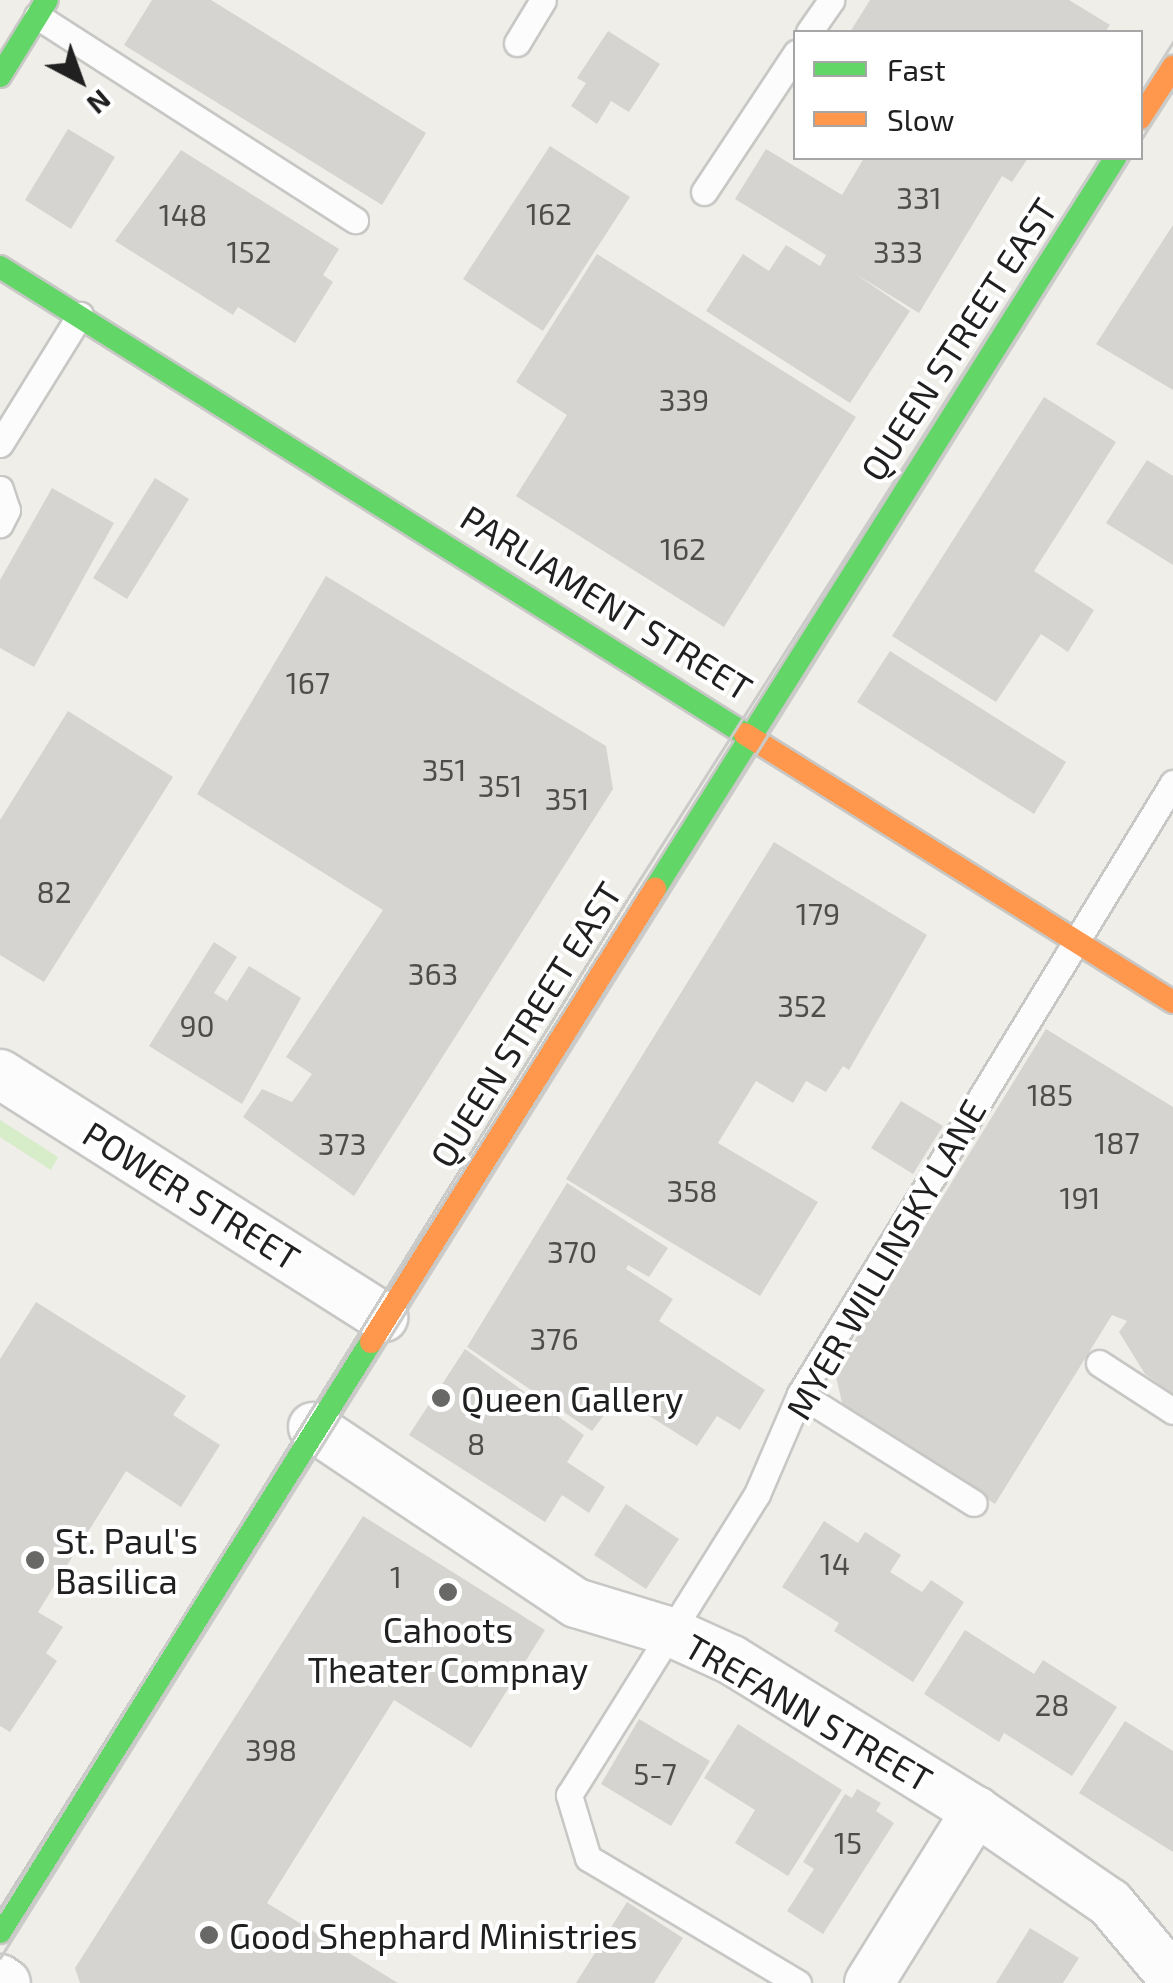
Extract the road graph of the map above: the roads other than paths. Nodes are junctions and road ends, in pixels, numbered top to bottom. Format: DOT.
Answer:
graph roads {
  1 [pos="543,0"];
  2 [pos="830,0"];
  3 [pos="42,8"];
  4 [pos="810,30"];
  5 [pos="518,43"];
  6 [pos="793,58"];
  7 [pos="1173,67"];
  8 [pos="0,76"];
  9 [pos="1143,113"];
  10 [pos="1114,160"];
  11 [pos="704,192"];
  12 [pos="355,220"];
  13 [pos="0,266"];
  14 [pos="80,314"];
  15 [pos="0,444"];
  16 [pos="0,489"];
  17 [pos="0,524"];
  18 [pos="750,732"];
  19 [pos="1173,783"];
  20 [pos="1164,815"];
  21 [pos="1073,938"];
  22 [pos="1173,1002"];
  23 [pos="0,1074"];
  24 [pos="383,1317"];
  25 [pos="1099,1364"];
  26 [pos="800,1394"];
  27 [pos="1173,1411"];
  28 [pos="313,1427"];
  29 [pos="974,1502"];
  30 [pos="668,1631"];
  31 [pos="976,1811"];
  32 [pos="0,1932"];
  33 [pos="1173,1978"];
  34 [pos="798,1983"];
  35 [pos="869,1983"];
  1 -- 5 [label="lane"];
  2 -- 4 [label="lane"];
  3 -- 8 [label="main road"];
  3 -- 12 [label="lane"];
  6 -- 11 [label="lane"];
  7 -- 9 [label="main road"];
  10 -- 18 [label="main road, QUEEN STREET EAST"];
  13 -- 14 [label="main road, PARLIAMENT STREET"];
  14 -- 15 [label="lane"];
  14 -- 18 [label="main road, PARLIAMENT STREET"];
  16 -- 17 [label="lane"];
  18 -- 21 [label="main road, PARLIAMENT STREET"];
  18 -- 24 [label="main road, QUEEN STREET EAST"];
  19 -- 20 [label="lane, MYER WILLINSKY LANE"];
  20 -- 21 [label="lane, MYER WILLINSKY LANE"];
  21 -- 22 [label="main road, PARLIAMENT STREET"];
  21 -- 26 [label="lane, MYER WILLINSKY LANE"];
  23 -- 24 [label="street, POWER STREET"];
  24 -- 28 [label="main road, QUEEN STREET EAST"];
  25 -- 27 [label="lane"];
  26 -- 29 [label="lane"];
  26 -- 30 [label="lane, MYER WILLINSKY LANE"];
  28 -- 30 [label="street, TREFANN STREET"];
  28 -- 32 [label="main road, QUEEN STREET EAST"];
  30 -- 31 [label="street, TREFANN STREET"];
  30 -- 34 [label="lane, MYER WILLINSKY LANE"];
  31 -- 33 [label="street, TREFANN STREET"];
  31 -- 35 [label="street"];
}
